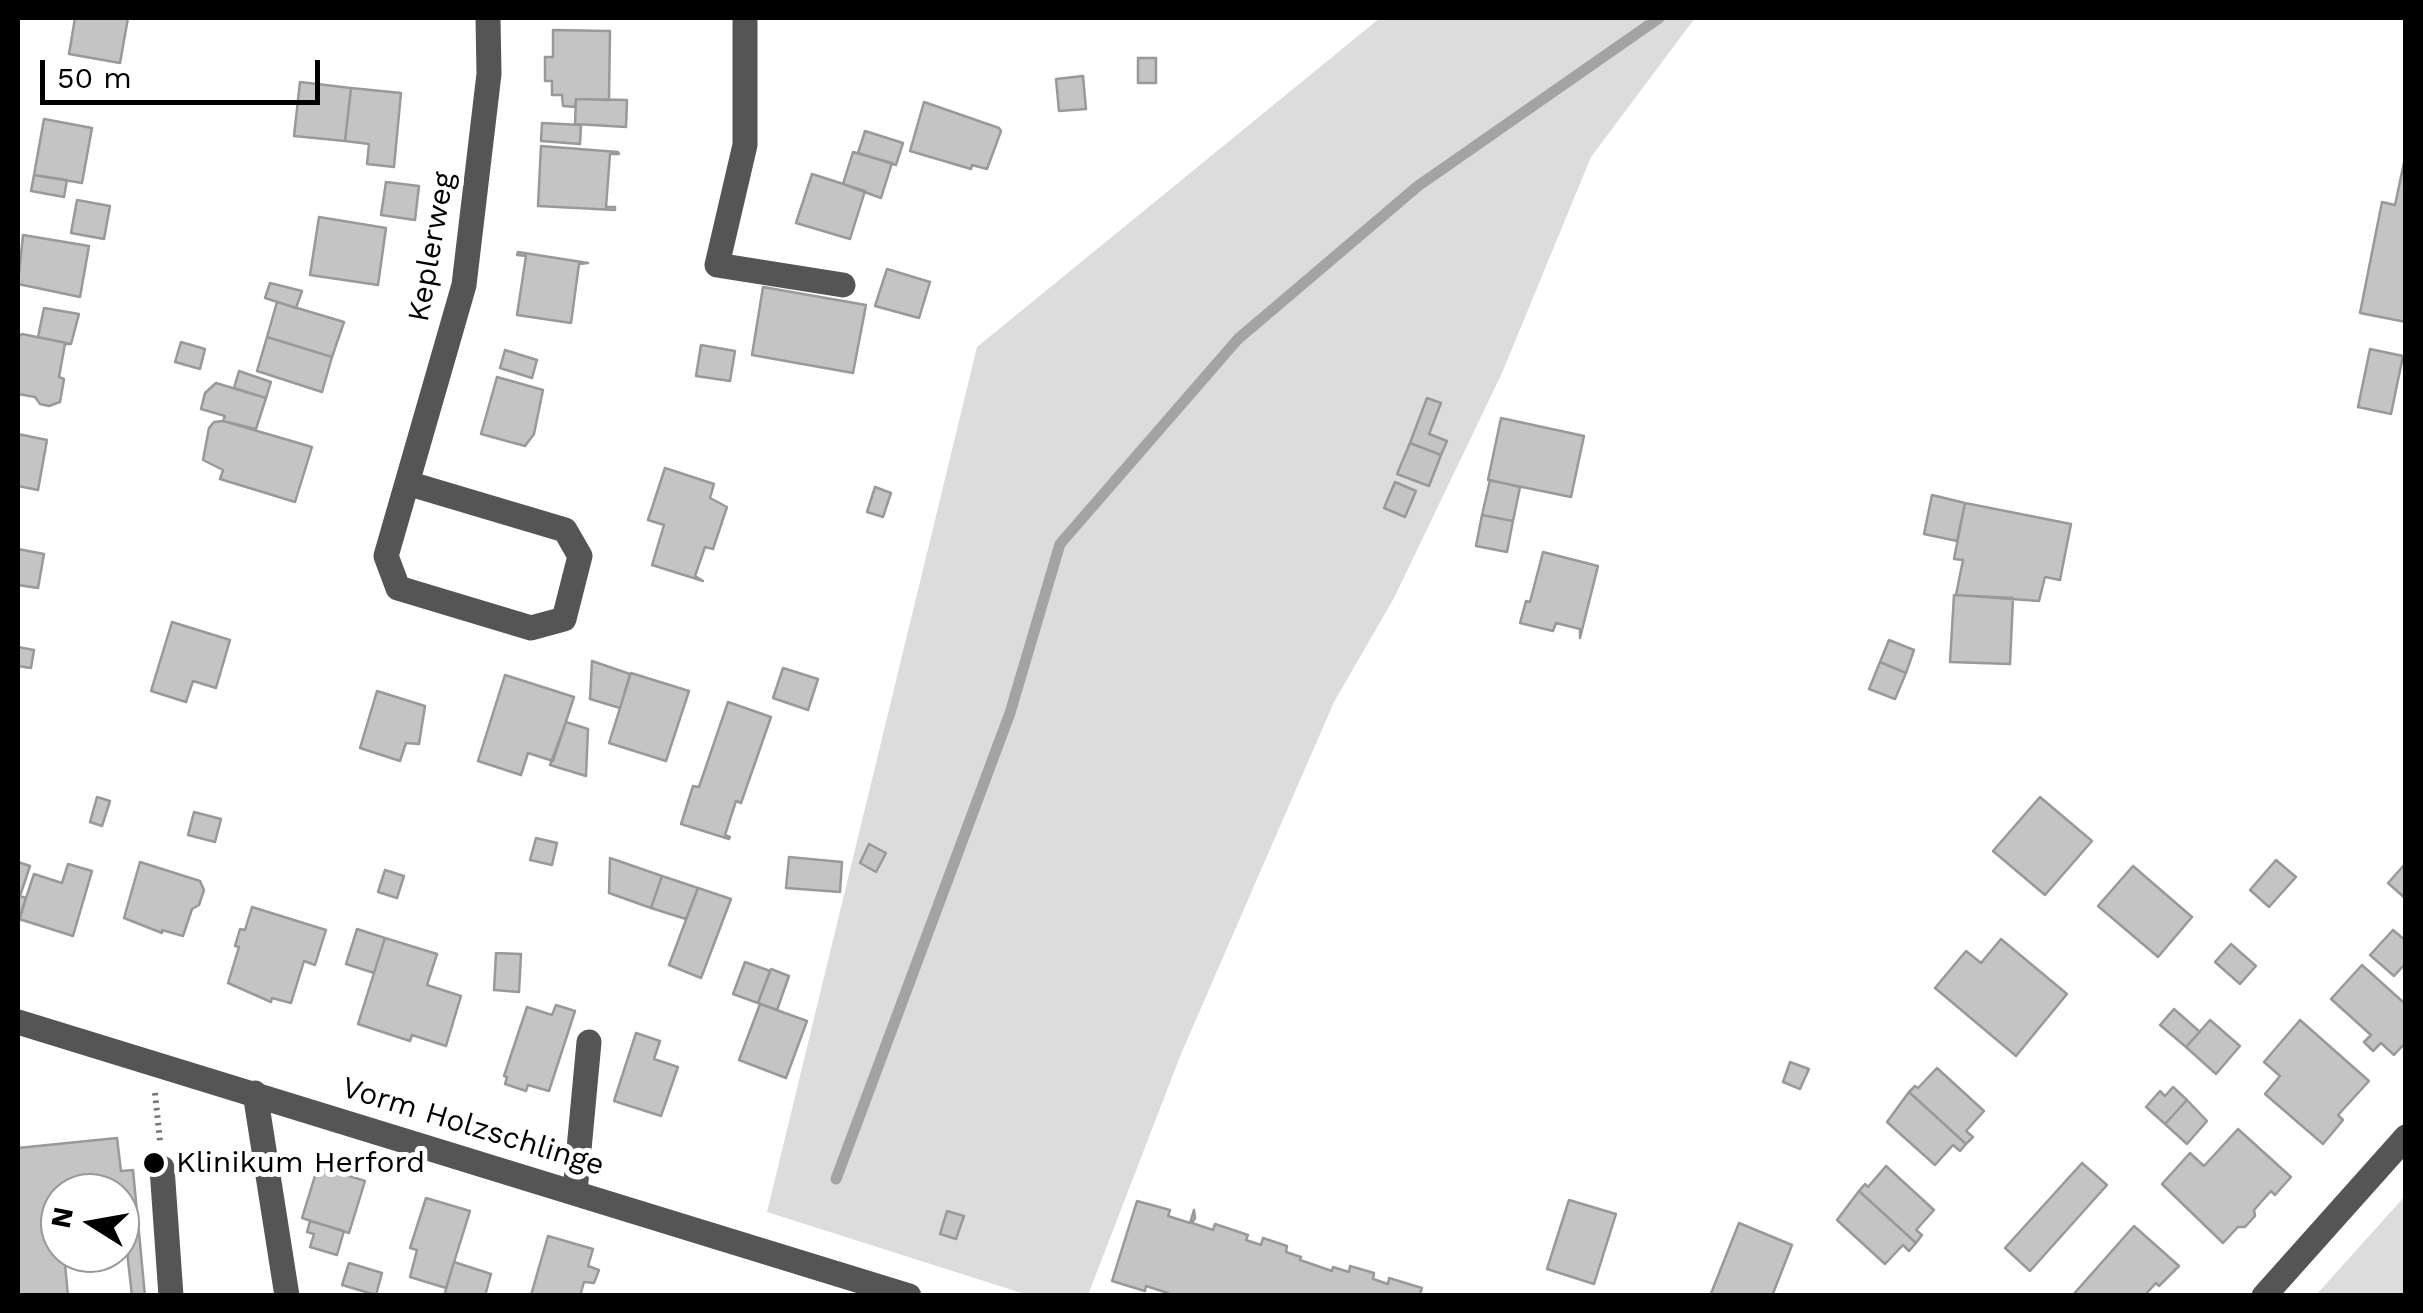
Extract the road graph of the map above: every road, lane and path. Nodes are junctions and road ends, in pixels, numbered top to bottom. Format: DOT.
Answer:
graph roads {
  1 [pos="488,18"];
  2 [pos="744,18"];
  3 [pos="843,285"];
  4 [pos="407,482"];
  5 [pos="18,1022"];
  6 [pos="590,1042"];
  7 [pos="152,1062"];
  8 [pos="255,1093"];
  9 [pos="2406,1137"];
  10 [pos="162,1168"];
  11 [pos="575,1192"];
  12 [pos="171,1296"];
  13 [pos="287,1296"];
  14 [pos="908,1296"];
  15 [pos="2264,1296"];
  1 -- 4 [label="street, Keplerweg"];
  2 -- 3 [label="street"];
  4 -- 4 [label="street, Keplerweg"];
  5 -- 7 [label="street, Vorm Holzschlinge"];
  6 -- 11 [label="street"];
  7 -- 8 [label="street, Vorm Holzschlinge"];
  7 -- 10 [label="path"];
  8 -- 11 [label="street, Vorm Holzschlinge"];
  8 -- 13 [label="street"];
  9 -- 15 [label="street"];
  10 -- 12 [label="street"];
  11 -- 14 [label="street, Vorm Holzschlinge"];
}
